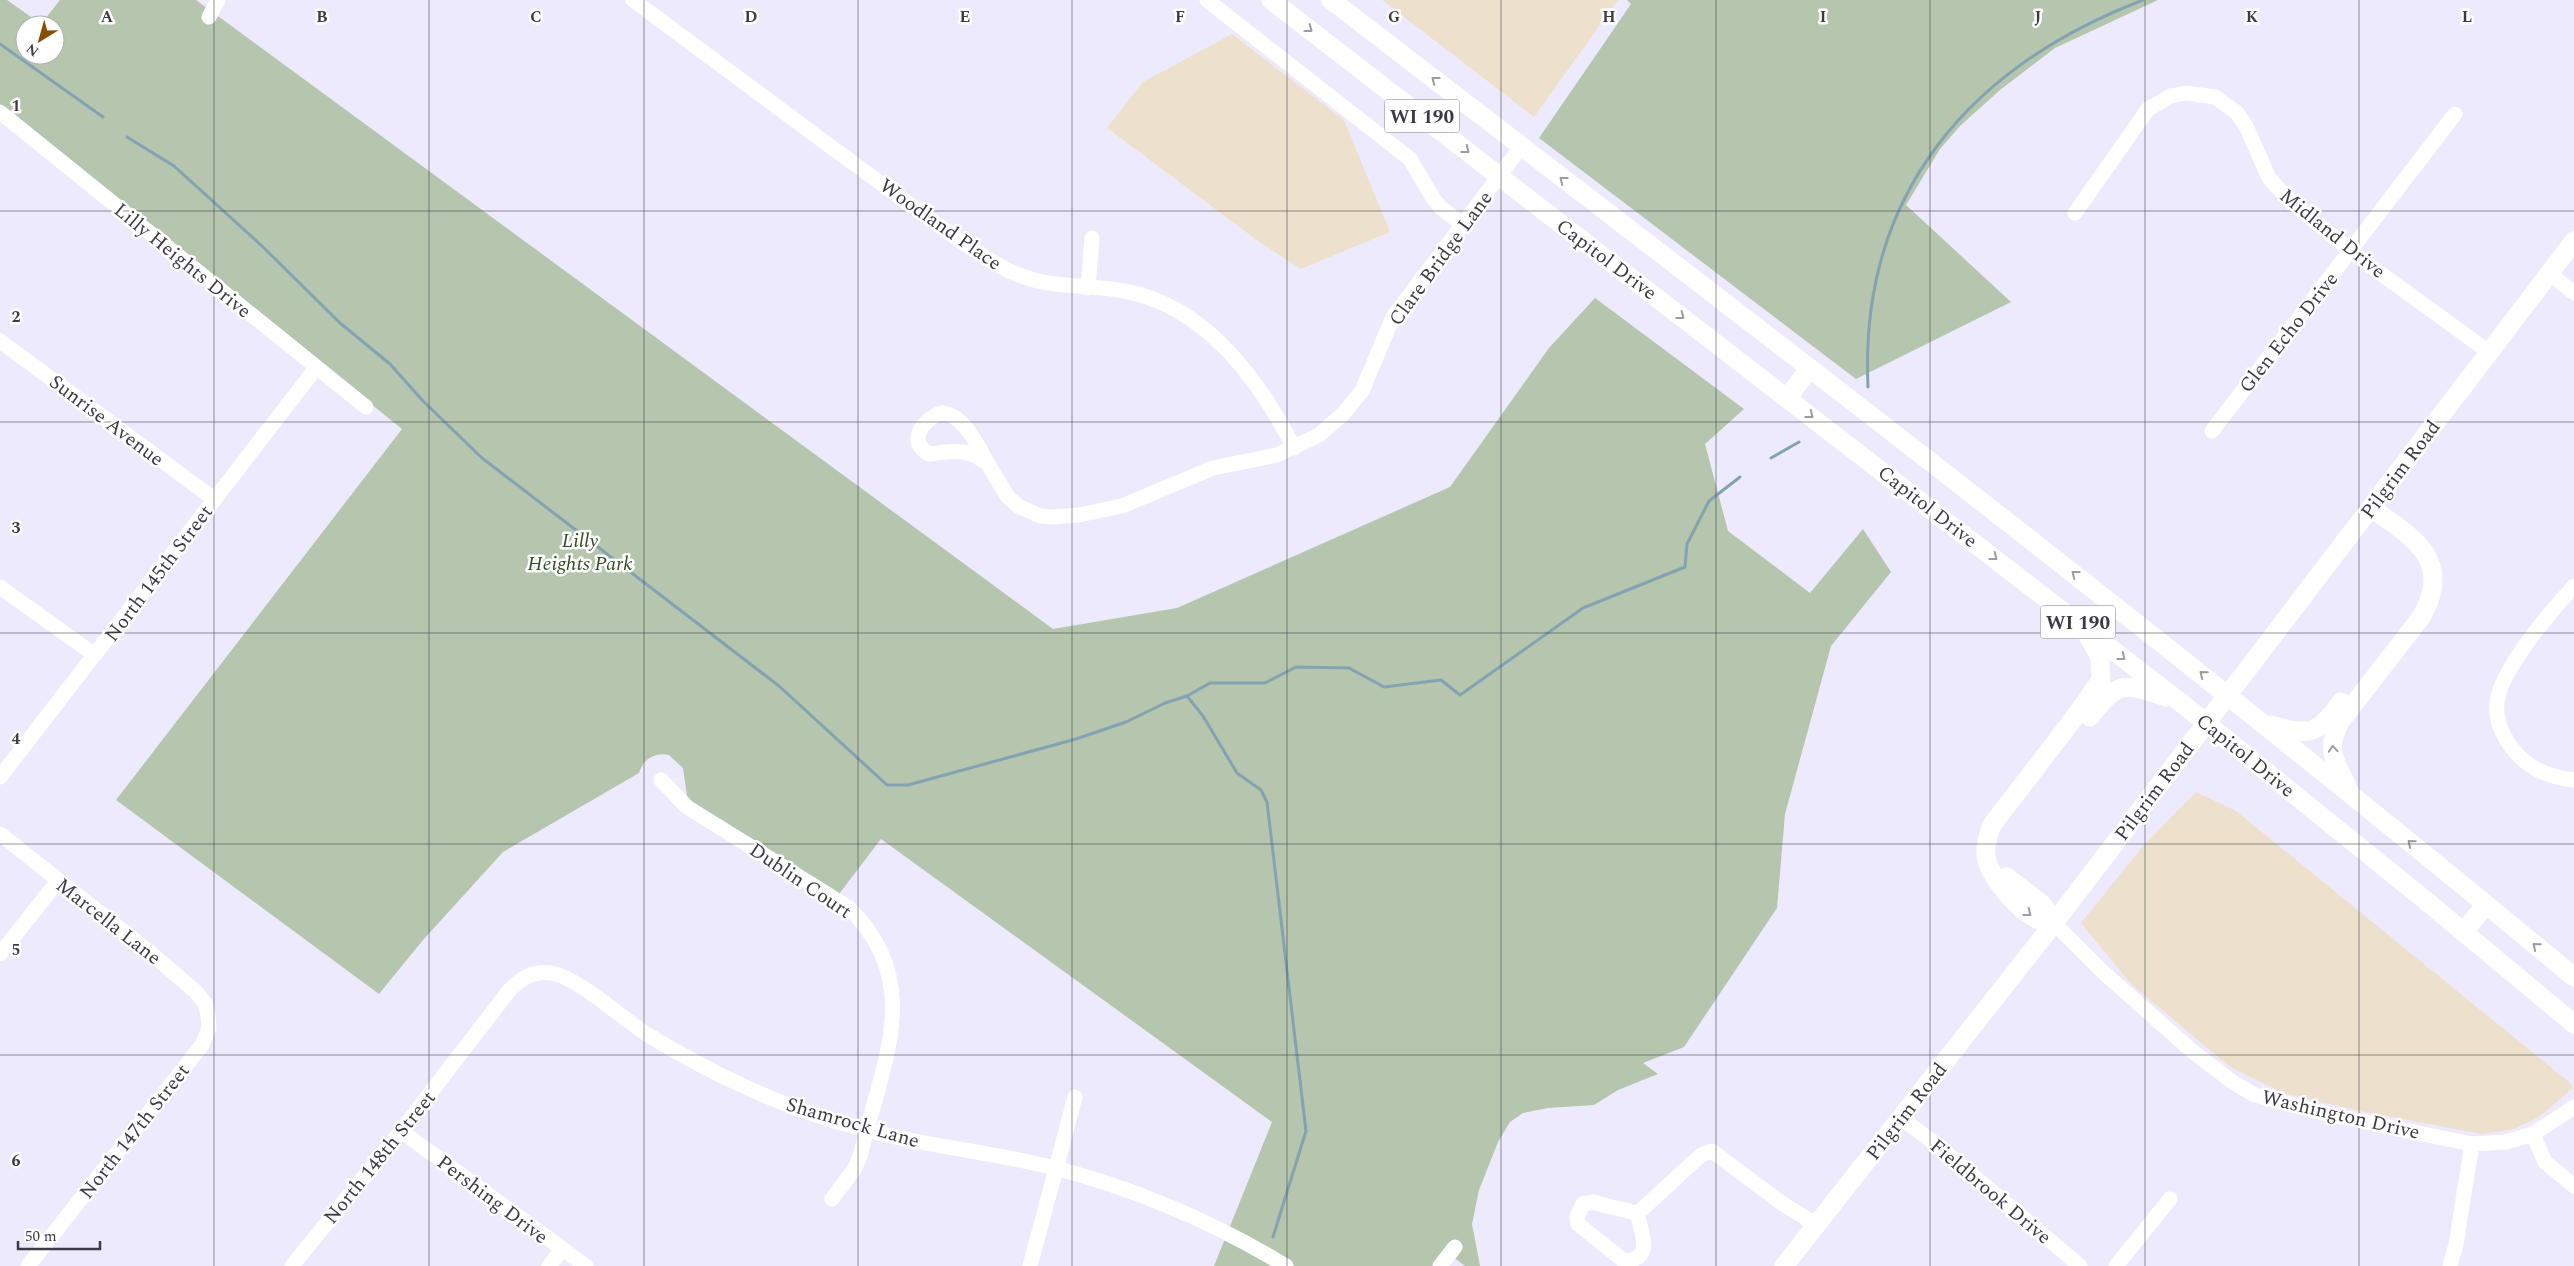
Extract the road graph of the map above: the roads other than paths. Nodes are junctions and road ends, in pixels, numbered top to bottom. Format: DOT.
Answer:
graph roads {
  1 [pos="218,0"];
  2 [pos="633,0"];
  3 [pos="1207,0"];
  4 [pos="1270,0"];
  5 [pos="1331,0"];
  6 [pos="209,17"];
  7 [pos="0,112"];
  8 [pos="2455,114"];
  9 [pos="1522,147"];
  10 [pos="1500,176"];
  11 [pos="2075,213"];
  12 [pos="1462,224"];
  13 [pos="1092,238"];
  14 [pos="2574,241"];
  15 [pos="2351,251"];
  16 [pos="2549,273"];
  17 [pos="1088,288"];
  18 [pos="2574,293"];
  19 [pos="0,341"];
  20 [pos="2489,352"];
  21 [pos="316,368"];
  22 [pos="1809,369"];
  23 [pos="1788,397"];
  24 [pos="366,407"];
  25 [pos="2212,431"];
  26 [pos="1294,448"];
  27 [pos="988,464"];
  28 [pos="214,499"];
  29 [pos="2367,513"];
  30 [pos="2574,586"];
  31 [pos="0,587"];
  32 [pos="2081,625"];
  33 [pos="95,656"];
  34 [pos="2180,702"];
  35 [pos="2264,723"];
  36 [pos="0,777"];
  37 [pos="2567,779"];
  38 [pos="661,780"];
  39 [pos="2351,793"];
  40 [pos="0,834"];
  41 [pos="58,881"];
  42 [pos="2486,905"];
  43 [pos="2054,922"];
  44 [pos="2463,932"];
  45 [pos="0,954"];
  46 [pos="2574,977"];
  47 [pos="208,1015"];
  48 [pos="2574,1024"];
  49 [pos="465,1047"];
  50 [pos="1074,1097"];
  51 [pos="2574,1107"];
  52 [pos="1901,1118"];
  53 [pos="866,1130"];
  54 [pos="402,1131"];
  55 [pos="2533,1134"];
  56 [pos="2472,1144"];
  57 [pos="1057,1168"];
  58 [pos="2574,1186"];
  59 [pos="832,1199"];
  60 [pos="2170,1199"];
  61 [pos="1637,1214"];
  62 [pos="1817,1224"];
  63 [pos="1455,1247"];
  64 [pos="562,1250"];
  65 [pos="28,1266"];
  66 [pos="292,1266"];
  67 [pos="549,1266"];
  68 [pos="586,1266"];
  69 [pos="1030,1266"];
  70 [pos="1286,1266"];
  71 [pos="1440,1266"];
  72 [pos="1784,1266"];
  73 [pos="2080,1266"];
  74 [pos="2116,1266"];
  75 [pos="2450,1266"];
  1 -- 6 [label="street"];
  2 -- 17 [label="street, Woodland Place"];
  3 -- 12 [label="street"];
  4 -- 10 [label="main road, Capitol Drive / WI 190, one-way"];
  9 -- 5 [label="main road, Capitol Drive / WI 190, one-way"];
  7 -- 21 [label="street, Lilly Heights Drive"];
  8 -- 15 [label="street, Glen Echo Drive"];
  9 -- 10 [label="street, Clare Bridge Lane"];
  22 -- 9 [label="main road, Capitol Drive / WI 190, one-way"];
  10 -- 12 [label="street, Clare Bridge Lane"];
  10 -- 23 [label="main road, Capitol Drive / WI 190, one-way"];
  11 -- 15 [label="street, Midland Drive"];
  12 -- 26 [label="street, Clare Bridge Lane"];
  13 -- 17 [label="street"];
  14 -- 16 [label="main road, Pilgrim Road"];
  15 -- 20 [label="street, Midland Drive"];
  15 -- 25 [label="street, Glen Echo Drive"];
  16 -- 18 [label="street"];
  16 -- 20 [label="main road, Pilgrim Road"];
  17 -- 26 [label="street, Woodland Place"];
  19 -- 28 [label="street, Sunrise Avenue"];
  20 -- 29 [label="main road, Pilgrim Road"];
  21 -- 24 [label="street, Lilly Heights Drive"];
  21 -- 28 [label="street, North 145th Street"];
  22 -- 23 [label="main road"];
  35 -- 22 [label="main road, Capitol Drive / WI 190, one-way"];
  23 -- 32 [label="main road, Capitol Drive / WI 190, one-way"];
  26 -- 27 [label="street, Clare Bridge Lane"];
  27 -- 27 [label="street, Clare Bridge Lane"];
  28 -- 33 [label="street, North 145th Street"];
  29 -- 35 [label="main road"];
  39 -- 29 [label="main road, one-way"];
  29 -- 43 [label="main road, Pilgrim Road"];
  30 -- 37 [label="street"];
  31 -- 33 [label="street"];
  32 -- 34 [label="main road, Capitol Drive / WI 190, one-way"];
  32 -- 43 [label="main road, one-way"];
  33 -- 36 [label="street, North 145th Street"];
  34 -- 43 [label="main road"];
  34 -- 44 [label="main road, Capitol Drive / WI 190"];
  35 -- 39 [label="main road, Capitol Drive / WI 190"];
  38 -- 53 [label="street, Dublin Court"];
  42 -- 39 [label="main road, Capitol Drive / WI 190, one-way"];
  40 -- 41 [label="street, Marcella Lane"];
  41 -- 45 [label="street"];
  41 -- 47 [label="street, Marcella Lane"];
  42 -- 44 [label="main road"];
  46 -- 42 [label="main road, Capitol Drive / WI 190, one-way"];
  43 -- 52 [label="main road, Pilgrim Road"];
  43 -- 56 [label="street, Washington Drive"];
  44 -- 48 [label="main road, Capitol Drive / WI 190"];
  47 -- 65 [label="street, North 147th Street"];
  49 -- 53 [label="street, Shamrock Lane"];
  49 -- 54 [label="street, North 148th Street"];
  50 -- 57 [label="street"];
  51 -- 55 [label="street, Washington Drive"];
  52 -- 62 [label="main road, Pilgrim Road"];
  52 -- 73 [label="street, Fieldbrook Drive"];
  53 -- 57 [label="street, Shamrock Lane"];
  53 -- 59 [label="street, Dublin Court"];
  54 -- 64 [label="street, Pershing Drive"];
  54 -- 66 [label="street, North 148th Street"];
  55 -- 56 [label="street, Washington Drive"];
  55 -- 58 [label="street"];
  56 -- 75 [label="street"];
  57 -- 69 [label="street"];
  57 -- 70 [label="street, Shamrock Lane"];
  60 -- 74 [label="street"];
  61 -- 61 [label="street"];
  61 -- 62 [label="street"];
  62 -- 72 [label="main road, Pilgrim Road"];
  63 -- 71 [label="street"];
  64 -- 67 [label="street"];
  64 -- 68 [label="street, Pershing Drive"];
}
